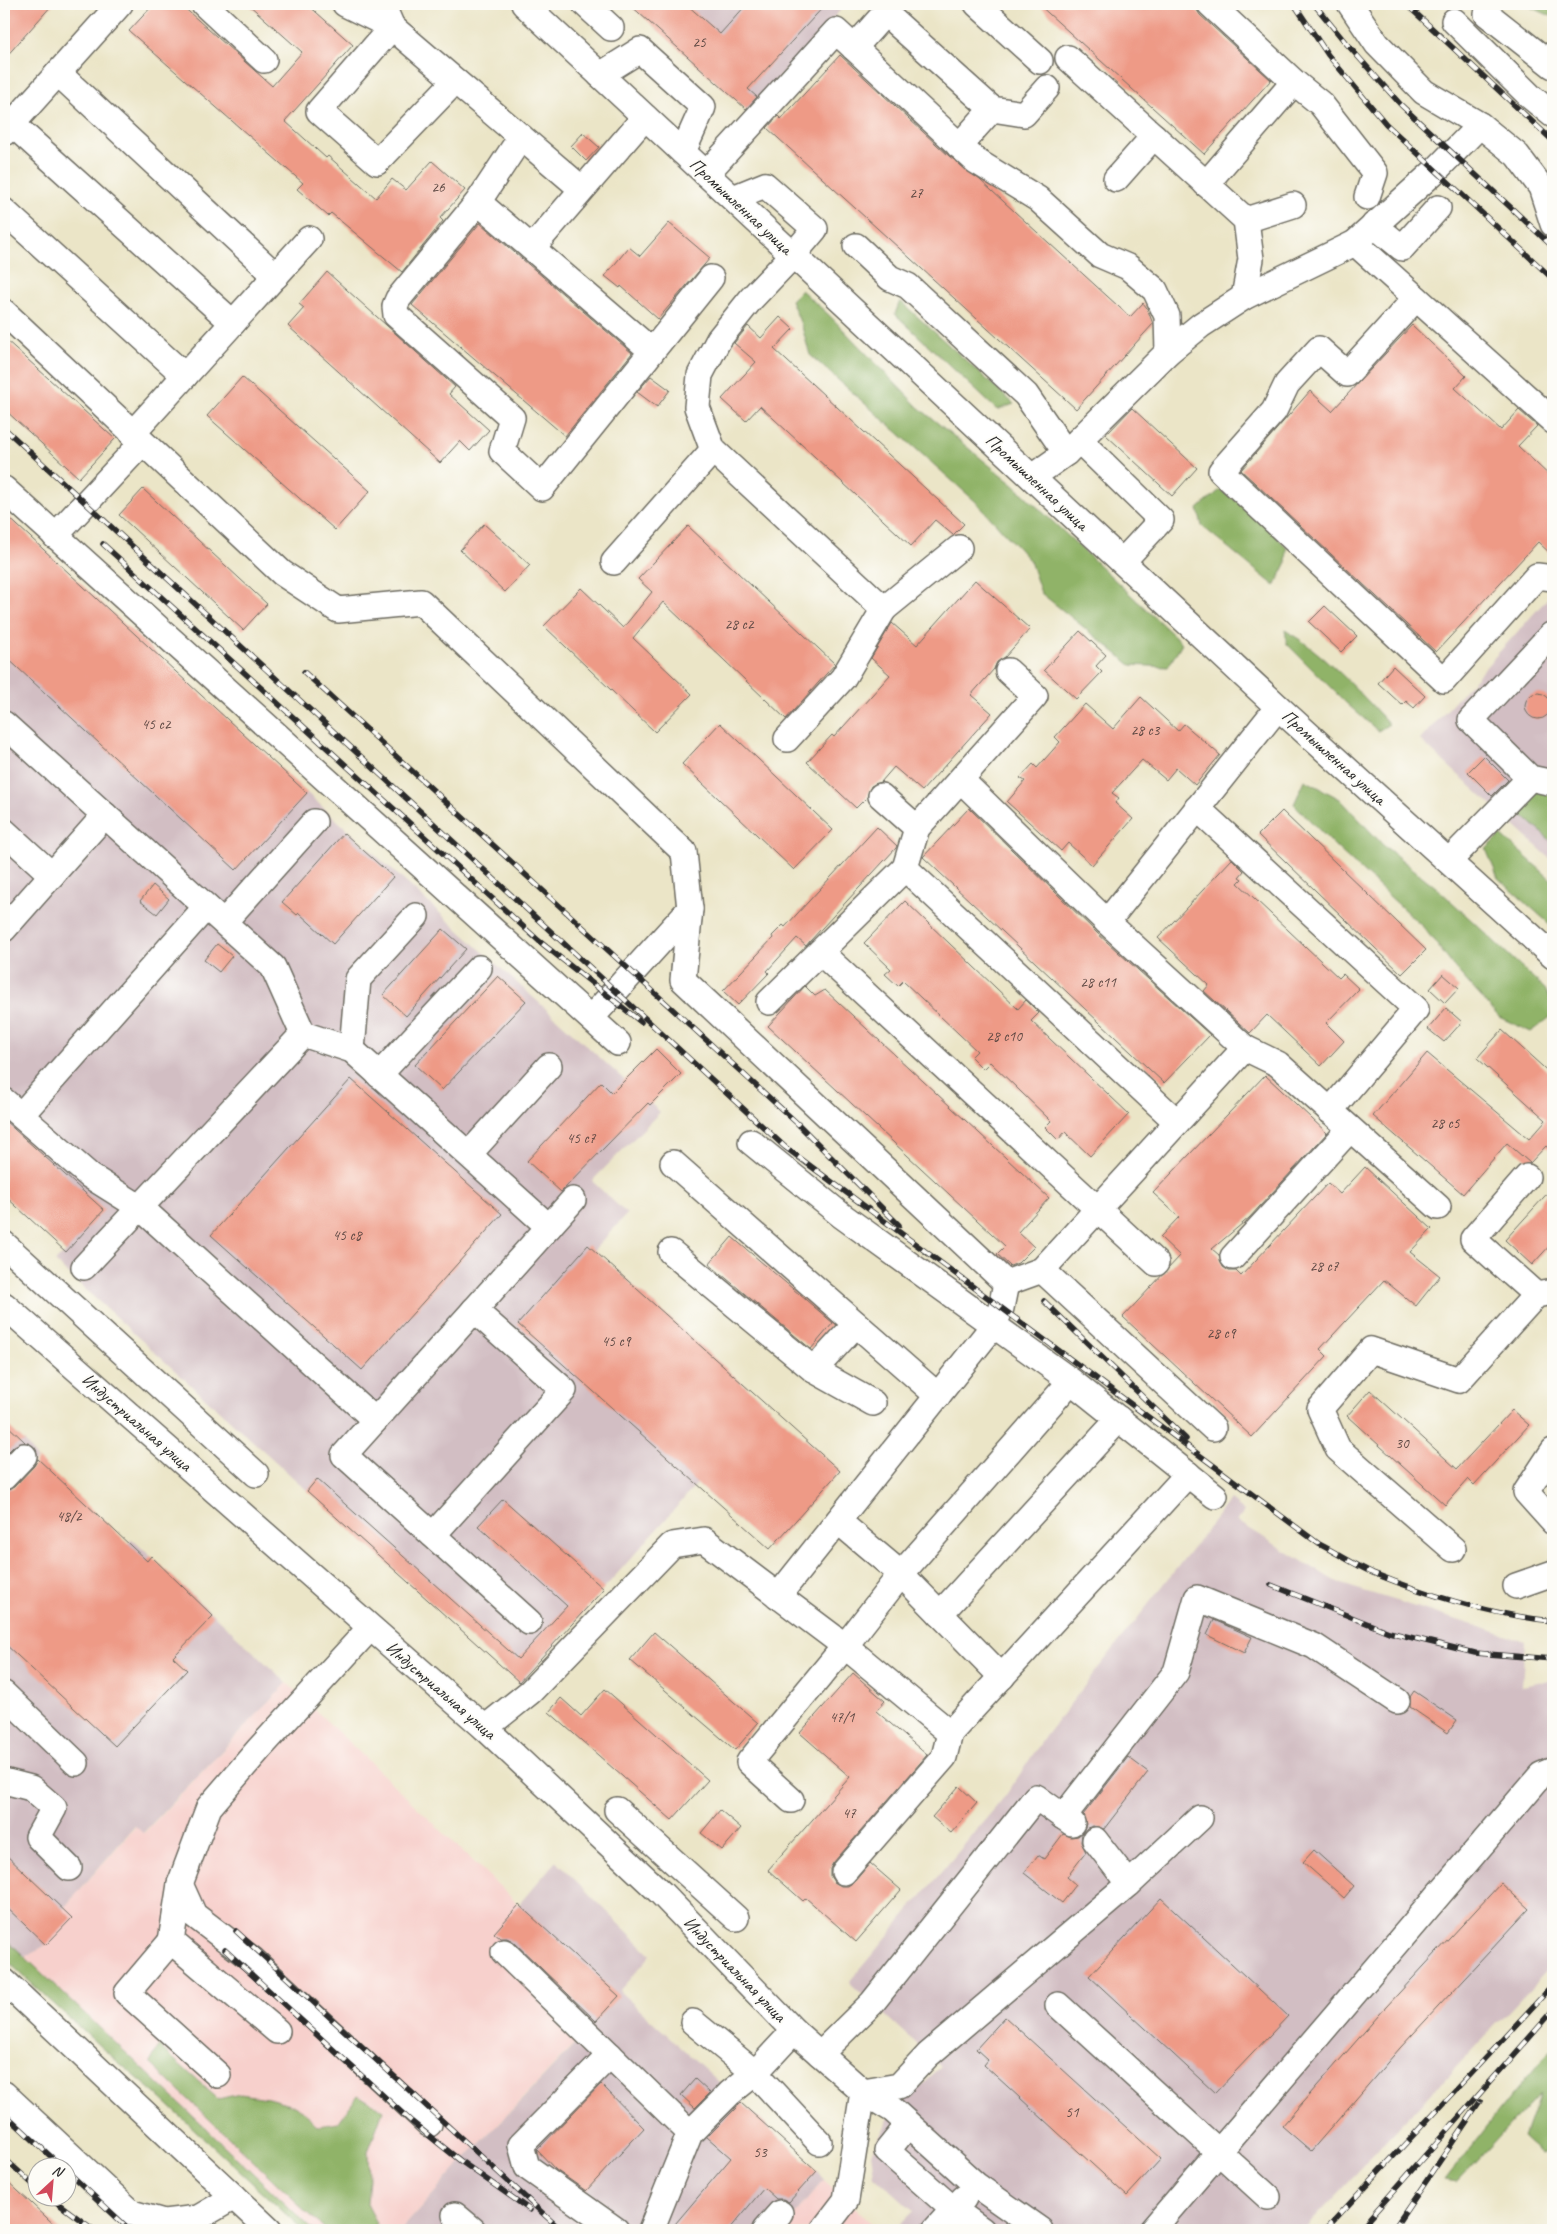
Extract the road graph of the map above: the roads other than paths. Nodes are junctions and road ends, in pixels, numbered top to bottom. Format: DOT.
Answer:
graph roads {
  1 [pos="120,4"];
  2 [pos="204,4"];
  3 [pos="345,4"];
  4 [pos="382,4"];
  5 [pos="524,4"];
  6 [pos="585,4"];
  7 [pos="977,4"];
  8 [pos="1350,4"];
  9 [pos="1222,9"];
  10 [pos="1487,14"];
  11 [pos="1454,20"];
  12 [pos="392,27"];
  13 [pos="611,28"];
  14 [pos="854,48"];
  15 [pos="1068,58"];
  16 [pos="264,60"];
  17 [pos="1040,61"];
  18 [pos="1553,66"];
  19 [pos="58,73"];
  20 [pos="600,75"];
  21 [pos="455,81"];
  22 [pos="1294,82"];
  23 [pos="1046,88"];
  24 [pos="992,109"];
  25 [pos="1553,115"];
  26 [pos="645,117"];
  27 [pos="1480,125"];
  28 [pos="8,129"];
  29 [pos="1154,136"];
  30 [pos="521,137"];
  31 [pos="959,146"];
  32 [pos="683,152"];
  33 [pos="706,174"];
  34 [pos="1116,179"];
  35 [pos="1206,184"];
  36 [pos="582,189"];
  37 [pos="1368,196"];
  38 [pos="733,198"];
  39 [pos="478,202"];
  40 [pos="1293,205"];
  41 [pos="1438,208"];
  42 [pos="4,211"];
  43 [pos="1246,220"];
  44 [pos="1553,224"];
  45 [pos="1374,225"];
  46 [pos="309,239"];
  47 [pos="1355,243"];
  48 [pos="856,246"];
  49 [pos="532,248"];
  50 [pos="793,255"];
  51 [pos="276,276"];
  52 [pos="711,278"];
  53 [pos="1244,297"];
  54 [pos="1416,298"];
  55 [pos="4,312"];
  56 [pos="233,323"];
  57 [pos="652,351"];
  58 [pos="1168,352"];
  59 [pos="184,376"];
  60 [pos="1553,421"];
  61 [pos="137,438"];
  62 [pos="1073,447"];
  63 [pos="713,450"];
  64 [pos="1032,477"];
  65 [pos="4,489"];
  66 [pos="55,536"];
  67 [pos="958,548"];
  68 [pos="614,562"];
  69 [pos="1123,562"];
  70 [pos="1553,578"];
  71 [pos="884,609"];
  72 [pos="1553,636"];
  73 [pos="1008,671"];
  74 [pos="1278,707"];
  75 [pos="4,724"];
  76 [pos="787,739"];
  77 [pos="961,780"];
  78 [pos="1542,780"];
  79 [pos="881,796"];
  80 [pos="1197,808"];
  81 [pos="105,815"];
  82 [pos="314,822"];
  83 [pos="917,828"];
  84 [pos="4,831"];
  85 [pos="1449,861"];
  86 [pos="905,868"];
  87 [pos="52,875"];
  88 [pos="690,909"];
  89 [pos="215,914"];
  90 [pos="416,916"];
  91 [pos="1106,922"];
  92 [pos="4,929"];
  93 [pos="820,952"];
  94 [pos="1553,956"];
  95 [pos="479,968"];
  96 [pos="770,1002"];
  97 [pos="591,1018"];
  98 [pos="303,1034"];
  99 [pos="618,1043"];
  100 [pos="1245,1048"];
  101 [pos="352,1050"];
  102 [pos="549,1066"];
  103 [pos="379,1075"];
  104 [pos="12,1108"];
  105 [pos="1330,1111"];
  106 [pos="1177,1122"];
  107 [pos="1350,1129"];
  108 [pos="751,1142"];
  109 [pos="469,1154"];
  110 [pos="673,1163"];
  111 [pos="1527,1177"];
  112 [pos="574,1200"];
  113 [pos="1438,1207"];
  114 [pos="140,1208"];
  115 [pos="1098,1209"];
  116 [pos="549,1226"];
  117 [pos="6,1250"];
  118 [pos="671,1252"];
  119 [pos="1233,1257"];
  120 [pos="1156,1263"];
  121 [pos="84,1267"];
  122 [pos="1042,1270"];
  123 [pos="1006,1283"];
  124 [pos="1544,1294"];
  125 [pos="4,1305"];
  126 [pos="474,1310"];
  127 [pos="856,1324"];
  128 [pos="994,1325"];
  129 [pos="814,1370"];
  130 [pos="1071,1381"];
  131 [pos="938,1396"];
  132 [pos="873,1403"];
  133 [pos="1119,1419"];
  134 [pos="375,1420"];
  135 [pos="1213,1428"];
  136 [pos="1553,1452"];
  137 [pos="24,1456"];
  138 [pos="256,1474"];
  139 [pos="1188,1474"];
  140 [pos="4,1477"];
  141 [pos="1215,1496"];
  142 [pos="838,1521"];
  143 [pos="1553,1522"];
  144 [pos="433,1535"];
  145 [pos="1453,1549"];
  146 [pos="1553,1573"];
  147 [pos="902,1574"];
  148 [pos="1516,1586"];
  149 [pos="778,1596"];
  150 [pos="940,1614"];
  151 [pos="529,1622"];
  152 [pos="370,1628"];
  153 [pos="845,1646"];
  154 [pos="1002,1677"];
  155 [pos="4,1694"];
  156 [pos="1397,1701"];
  157 [pos="485,1728"];
  158 [pos="950,1733"];
  159 [pos="76,1763"];
  160 [pos="1553,1770"];
  161 [pos="4,1781"];
  162 [pos="791,1800"];
  163 [pos="617,1810"];
  164 [pos="1200,1818"];
  165 [pos="1096,1840"];
  166 [pos="69,1868"];
  167 [pos="844,1872"];
  168 [pos="180,1884"];
  169 [pos="1129,1884"];
  170 [pos="736,1918"];
  171 [pos="171,1941"];
  172 [pos="504,1952"];
  173 [pos="4,1981"];
  174 [pos="1058,2005"];
  175 [pos="693,2022"];
  176 [pos="277,2031"];
  177 [pos="794,2031"];
  178 [pos="820,2054"];
  179 [pos="610,2055"];
  180 [pos="755,2073"];
  181 [pos="218,2075"];
  182 [pos="862,2092"];
  183 [pos="4,2094"];
  184 [pos="429,2124"];
  185 [pos="908,2125"];
  186 [pos="690,2133"];
  187 [pos="819,2142"];
  188 [pos="1218,2153"];
  189 [pos="976,2185"];
  190 [pos="234,2197"];
  191 [pos="1268,2197"];
  192 [pos="954,2210"];
  193 [pos="269,2230"];
  194 [pos="616,2230"];
  195 [pos="651,2230"];
  196 [pos="823,2230"];
  197 [pos="935,2230"];
  198 [pos="982,2230"];
  199 [pos="1040,2230"];
  200 [pos="1152,2230"];
  1 -- 19 [label="street"];
  2 -- 16 [label="street"];
  3 -- 12 [label="street"];
  4 -- 12 [label="street"];
  5 -- 20 [label="street, Промышленная улица"];
  6 -- 13 [label="street"];
  7 -- 17 [label="street"];
  8 -- 27 [label="street"];
  9 -- 22 [label="street"];
  10 -- 18 [label="street"];
  11 -- 25 [label="street"];
  12 -- 21 [label="street"];
  12 -- 21 [label="street"];
  14 -- 24 [label="street"];
  14 -- 31 [label="street"];
  14 -- 33 [label="street"];
  15 -- 29 [label="street"];
  19 -- 28 [label="street"];
  19 -- 51 [label="street"];
  20 -- 26 [label="street, Промышленная улица"];
  20 -- 32 [label="street"];
  21 -- 30 [label="street"];
  22 -- 35 [label="street"];
  22 -- 37 [label="street"];
  23 -- 24 [label="street"];
  24 -- 31 [label="street"];
  26 -- 32 [label="street, Промышленная улица"];
  26 -- 36 [label="street"];
  27 -- 44 [label="street"];
  27 -- 45 [label="street"];
  28 -- 56 [label="street"];
  29 -- 34 [label="street"];
  29 -- 35 [label="street"];
  30 -- 36 [label="street"];
  30 -- 39 [label="street"];
  31 -- 58 [label="street"];
  32 -- 33 [label="street, Промышленная улица"];
  33 -- 38 [label="street, Промышленная улица"];
  35 -- 43 [label="street"];
  36 -- 49 [label="street"];
  38 -- 50 [label="street, Промышленная улица"];
  38 -- 50 [label="street"];
  39 -- 49 [label="street"];
  39 -- 57 [label="street"];
  40 -- 43 [label="street"];
  41 -- 45 [label="street"];
  42 -- 59 [label="street"];
  43 -- 53 [label="street"];
  45 -- 47 [label="street"];
  46 -- 51 [label="street"];
  47 -- 53 [label="street"];
  47 -- 54 [label="street"];
  48 -- 62 [label="street"];
  49 -- 57 [label="street"];
  50 -- 63 [label="street"];
  50 -- 64 [label="street, Промышленная улица"];
  51 -- 56 [label="street"];
  52 -- 57 [label="street"];
  53 -- 58 [label="street"];
  54 -- 60 [label="street"];
  54 -- 70 [label="street"];
  55 -- 61 [label="street"];
  56 -- 59 [label="street"];
  58 -- 62 [label="street"];
  59 -- 61 [label="street"];
  61 -- 66 [label="street"];
  61 -- 88 [label="street"];
  62 -- 64 [label="street"];
  62 -- 69 [label="street"];
  63 -- 68 [label="street"];
  63 -- 71 [label="street"];
  64 -- 69 [label="street, Промышленная улица"];
  65 -- 66 [label="street"];
  66 -- 97 [label="street"];
  67 -- 71 [label="street"];
  69 -- 74 [label="street, Промышленная улица"];
  71 -- 76 [label="street"];
  72 -- 78 [label="street"];
  73 -- 77 [label="street"];
  74 -- 80 [label="street"];
  74 -- 85 [label="street, Промышленная улица"];
  75 -- 81 [label="street"];
  77 -- 83 [label="street"];
  77 -- 91 [label="street"];
  78 -- 85 [label="street"];
  79 -- 83 [label="street"];
  80 -- 91 [label="street"];
  80 -- 105 [label="street"];
  81 -- 87 [label="street"];
  81 -- 89 [label="street"];
  82 -- 89 [label="street"];
  83 -- 86 [label="street"];
  84 -- 87 [label="street"];
  85 -- 94 [label="street, Промышленная улица"];
  86 -- 93 [label="street"];
  86 -- 106 [label="street"];
  87 -- 92 [label="street"];
  88 -- 97 [label="street"];
  88 -- 123 [label="street"];
  89 -- 98 [label="street"];
  89 -- 104 [label="street"];
  90 -- 101 [label="street"];
  91 -- 100 [label="street"];
  93 -- 96 [label="street"];
  93 -- 115 [label="street"];
  95 -- 103 [label="street"];
  97 -- 99 [label="street"];
  98 -- 101 [label="street"];
  98 -- 114 [label="street"];
  100 -- 105 [label="street"];
  100 -- 106 [label="street"];
  101 -- 103 [label="street"];
  102 -- 109 [label="street"];
  103 -- 109 [label="street"];
  104 -- 114 [label="street"];
  105 -- 107 [label="street"];
  106 -- 115 [label="street"];
  107 -- 113 [label="street"];
  107 -- 119 [label="street"];
  108 -- 128 [label="street"];
  109 -- 116 [label="street"];
  110 -- 127 [label="street"];
  111 -- 124 [label="street"];
  112 -- 116 [label="street"];
  114 -- 121 [label="street"];
  114 -- 134 [label="street"];
  115 -- 120 [label="street"];
  115 -- 122 [label="street"];
  116 -- 126 [label="street"];
  117 -- 138 [label="street"];
  118 -- 129 [label="street"];
  122 -- 123 [label="street"];
  122 -- 135 [label="street"];
  123 -- 128 [label="street"];
  124 -- 145 [label="street"];
  125 -- 152 [label="street, Индустриальная улица"];
  126 -- 134 [label="street"];
  126 -- 144 [label="street"];
  127 -- 129 [label="street"];
  127 -- 131 [label="street"];
  128 -- 130 [label="street"];
  128 -- 131 [label="street"];
  129 -- 132 [label="street"];
  130 -- 133 [label="street"];
  130 -- 147 [label="street"];
  131 -- 142 [label="street"];
  133 -- 139 [label="street"];
  133 -- 150 [label="street"];
  134 -- 144 [label="street"];
  136 -- 143 [label="street"];
  137 -- 140 [label="street"];
  139 -- 141 [label="street"];
  139 -- 154 [label="street"];
  142 -- 147 [label="street"];
  142 -- 149 [label="street"];
  144 -- 151 [label="street"];
  146 -- 148 [label="street"];
  147 -- 150 [label="street"];
  147 -- 153 [label="street"];
  149 -- 153 [label="street"];
  149 -- 157 [label="street"];
  150 -- 154 [label="street"];
  152 -- 157 [label="street, Индустриальная улица"];
  152 -- 168 [label="street"];
  153 -- 158 [label="street"];
  153 -- 162 [label="street"];
  154 -- 158 [label="street"];
  155 -- 159 [label="street"];
  156 -- 178 [label="street"];
  157 -- 177 [label="street, Индустриальная улица"];
  158 -- 167 [label="street"];
  160 -- 188 [label="street"];
  161 -- 166 [label="street"];
  163 -- 170 [label="street"];
  164 -- 169 [label="street"];
  165 -- 169 [label="street"];
  168 -- 171 [label="street"];
  168 -- 184 [label="street"];
  169 -- 182 [label="street"];
  171 -- 176 [label="street"];
  171 -- 181 [label="street"];
  172 -- 179 [label="street"];
  173 -- 190 [label="street"];
  174 -- 188 [label="street"];
  175 -- 180 [label="street"];
  177 -- 178 [label="street, Индустриальная улица"];
  177 -- 180 [label="street"];
  178 -- 182 [label="street, Индустриальная улица"];
  179 -- 186 [label="street"];
  179 -- 194 [label="street"];
  180 -- 186 [label="street"];
  180 -- 187 [label="street"];
  182 -- 185 [label="street, Индустриальная улица"];
  182 -- 196 [label="street"];
  183 -- 190 [label="street"];
  185 -- 189 [label="street, Индустриальная улица"];
  185 -- 192 [label="street"];
  186 -- 195 [label="street"];
  188 -- 191 [label="street"];
  188 -- 200 [label="street"];
  189 -- 192 [label="street"];
  189 -- 199 [label="street, Индустриальная улица"];
  190 -- 193 [label="street"];
  192 -- 197 [label="street"];
  192 -- 198 [label="street"];
}
